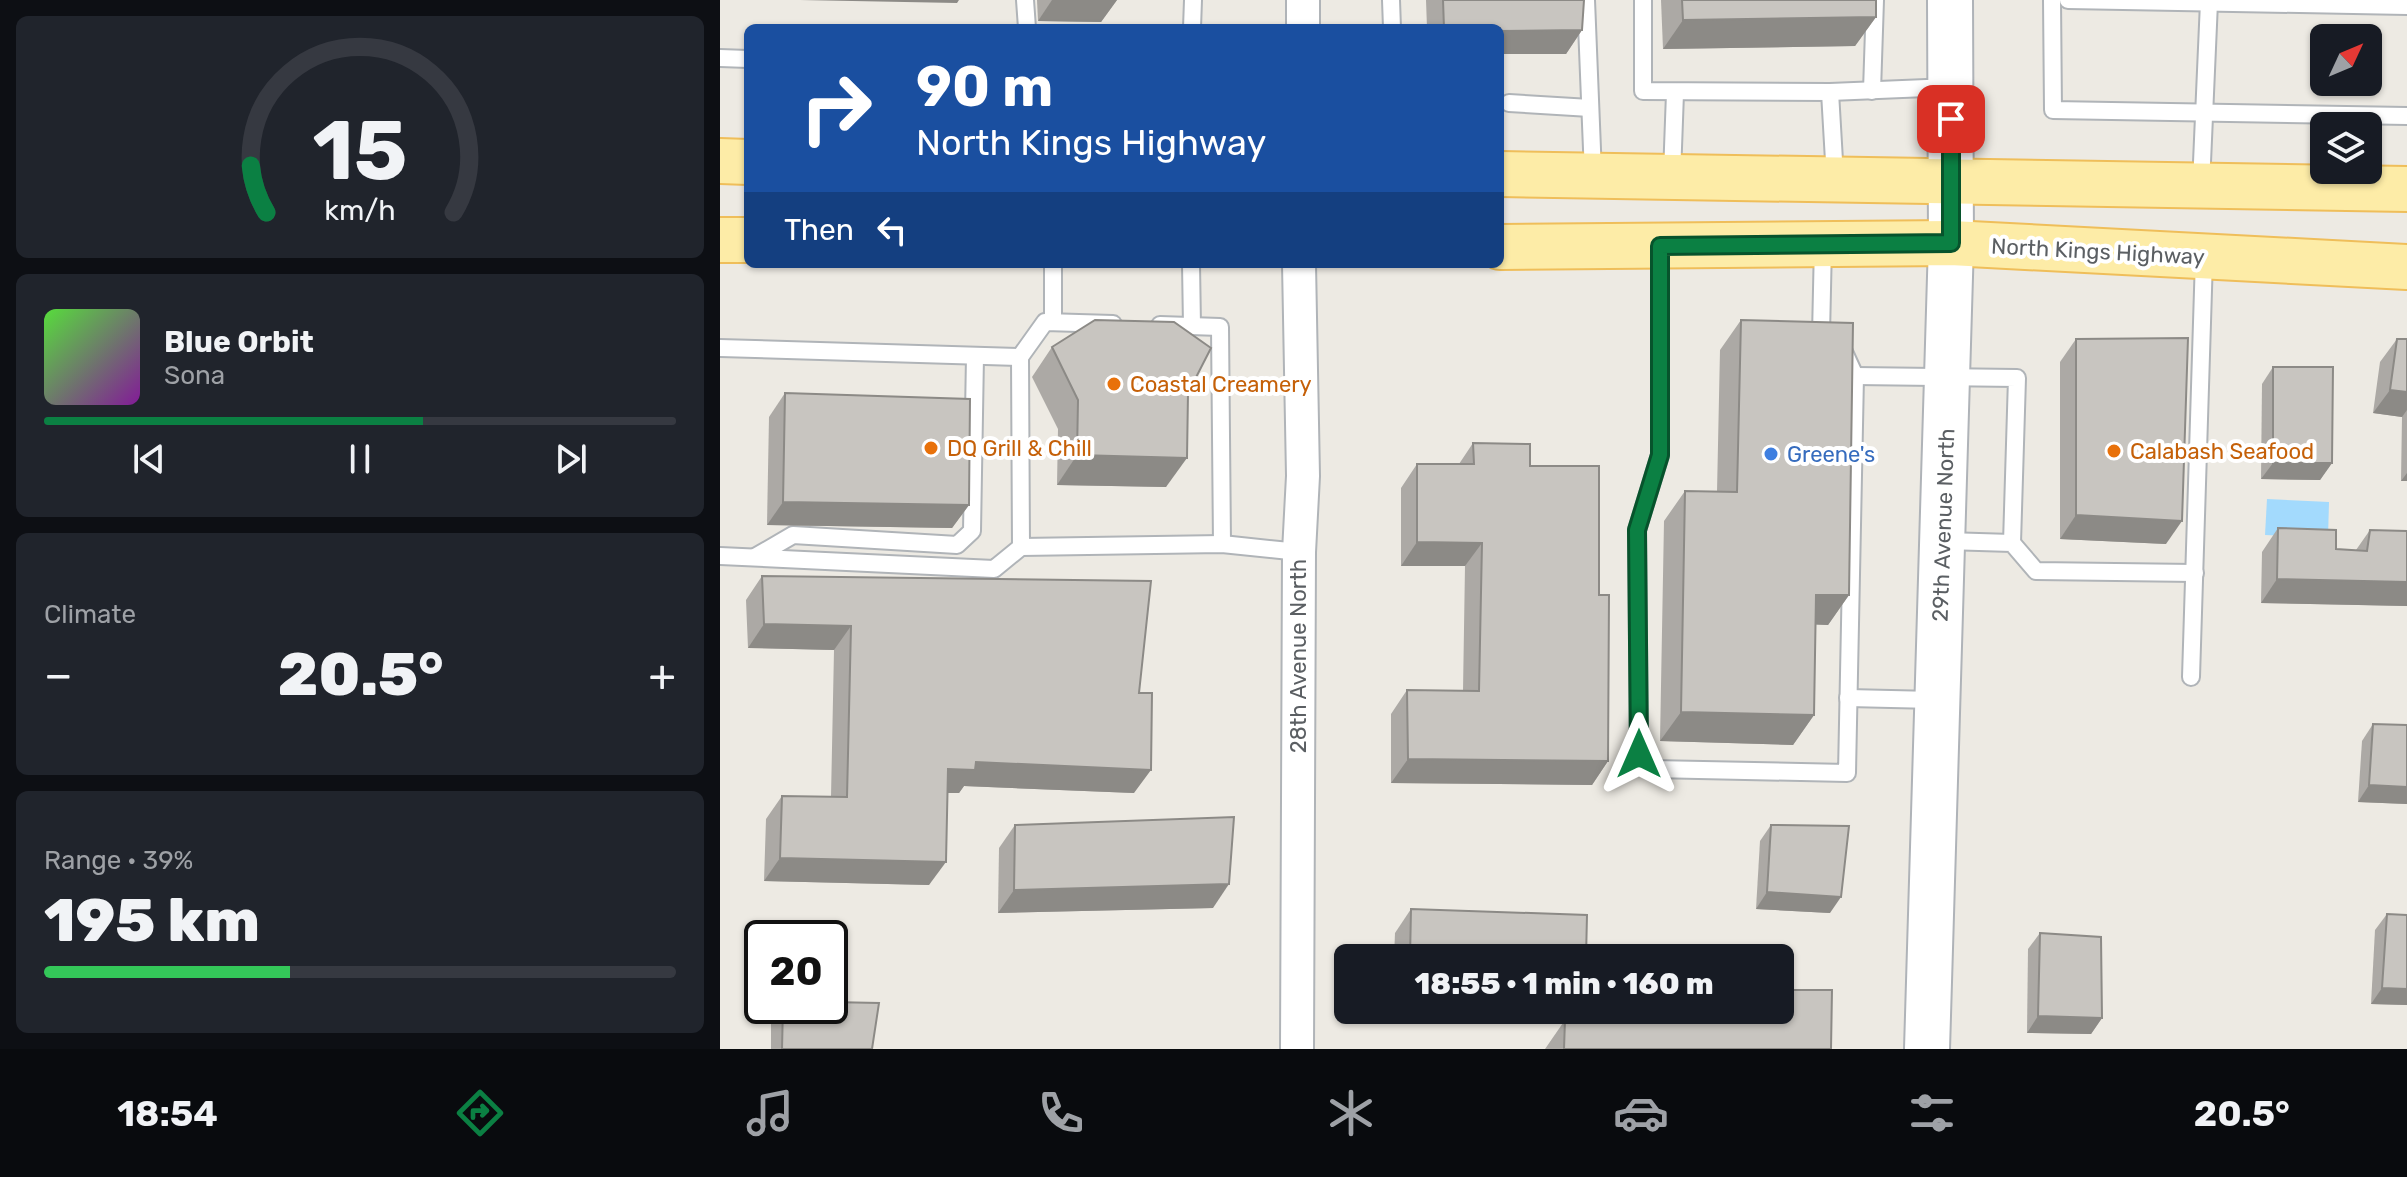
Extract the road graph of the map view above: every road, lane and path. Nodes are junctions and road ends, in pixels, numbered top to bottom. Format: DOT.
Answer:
graph roads {
  1 [pos="1025,0"];
  2 [pos="1193,0"];
  3 [pos="1303,0"];
  4 [pos="1391,0"];
  5 [pos="1586,0"];
  6 [pos="1643,0"];
  7 [pos="1875,0"];
  8 [pos="1950,0"];
  9 [pos="2052,0"];
  10 [pos="2068,0"];
  11 [pos="2209,2"];
  12 [pos="2380,3"];
  13 [pos="2407,6"];
  14 [pos="1027,24"];
  15 [pos="1192,24"];
  16 [pos="1303,24"];
  17 [pos="1392,24"];
  18 [pos="720,58"];
  19 [pos="744,59"];
  20 [pos="1951,87"];
  21 [pos="1872,91"];
  22 [pos="1830,92"];
  23 [pos="1675,93"];
  24 [pos="1509,103"];
  25 [pos="1590,108"];
  26 [pos="2204,112"];
  27 [pos="2407,116"];
  28 [pos="720,161"];
  29 [pos="744,162"];
  30 [pos="1504,174"];
  31 [pos="1593,175"];
  32 [pos="1672,177"];
  33 [pos="1835,180"];
  34 [pos="1950,182"];
  35 [pos="2201,186"];
  36 [pos="2407,189"];
  37 [pos="720,240"];
  38 [pos="744,240"];
  39 [pos="1951,243"];
  40 [pos="1823,244"];
  41 [pos="1660,246"];
  42 [pos="1504,247"];
  43 [pos="2204,256"];
  44 [pos="2407,267"];
  45 [pos="1053,268"];
  46 [pos="1191,268"];
  47 [pos="1299,268"];
  48 [pos="1053,322"];
  49 [pos="1192,326"];
  50 [pos="720,348"];
  51 [pos="975,356"];
  52 [pos="1020,357"];
  53 [pos="1947,375"];
  54 [pos="1855,376"];
  55 [pos="1943,541"];
  56 [pos="2012,543"];
  57 [pos="1222,544"];
  58 [pos="1021,547"];
  59 [pos="1299,552"];
  60 [pos="720,556"];
  61 [pos="755,557"];
  62 [pos="2195,573"];
  63 [pos="2191,677"];
  64 [pos="1848,698"];
  65 [pos="1937,700"];
  66 [pos="1297,1049"];
  67 [pos="1927,1049"];
  1 -- 14 [label="lane"];
  2 -- 15 [label="lane"];
  3 -- 16 [label="street"];
  4 -- 17 [label="lane"];
  5 -- 25 [label="lane"];
  6 -- 23 [label="lane"];
  7 -- 21 [label="lane"];
  8 -- 20 [label="main road, 29th Avenue North"];
  9 -- 26 [label="lane"];
  10 -- 11 [label="lane"];
  11 -- 12 [label="lane"];
  11 -- 26 [label="lane"];
  12 -- 13 [label="lane"];
  18 -- 19 [label="lane"];
  20 -- 21 [label="lane"];
  20 -- 34 [label="main road, 29th Avenue North"];
  21 -- 22 [label="lane"];
  22 -- 23 [label="lane"];
  22 -- 33 [label="lane"];
  23 -- 32 [label="lane"];
  24 -- 25 [label="lane"];
  25 -- 31 [label="lane"];
  26 -- 27 [label="lane"];
  26 -- 35 [label="lane"];
  28 -- 29 [label="main road"];
  30 -- 31 [label="main road"];
  31 -- 32 [label="main road"];
  32 -- 33 [label="main road"];
  33 -- 34 [label="main road"];
  34 -- 35 [label="main road"];
  34 -- 39 [label="main road, 29th Avenue North"];
  35 -- 36 [label="main road"];
  37 -- 38 [label="main road"];
  39 -- 40 [label="main road, North Kings Highway"];
  39 -- 43 [label="main road, North Kings Highway"];
  39 -- 53 [label="main road, 29th Avenue North"];
  40 -- 41 [label="main road, North Kings Highway"];
  40 -- 54 [label="lane"];
  41 -- 42 [label="main road, North Kings Highway"];
  41 -- 64 [label="lane"];
  43 -- 44 [label="main road, North Kings Highway"];
  43 -- 62 [label="lane"];
  45 -- 48 [label="lane"];
  46 -- 49 [label="lane"];
  47 -- 59 [label="street, 28th Avenue North"];
  48 -- 49 [label="lane"];
  48 -- 52 [label="lane"];
  49 -- 57 [label="lane"];
  50 -- 51 [label="lane"];
  51 -- 52 [label="lane"];
  51 -- 61 [label="lane"];
  52 -- 58 [label="lane"];
  53 -- 54 [label="lane"];
  53 -- 55 [label="main road, 29th Avenue North"];
  53 -- 56 [label="lane"];
  54 -- 64 [label="lane"];
  55 -- 56 [label="lane"];
  55 -- 65 [label="main road, 29th Avenue North"];
  56 -- 62 [label="lane"];
  57 -- 58 [label="lane"];
  57 -- 59 [label="lane"];
  58 -- 61 [label="lane"];
  59 -- 66 [label="street, 28th Avenue North"];
  60 -- 61 [label="lane"];
  62 -- 63 [label="lane"];
  64 -- 65 [label="lane"];
  65 -- 67 [label="main road, 29th Avenue North"];
}
